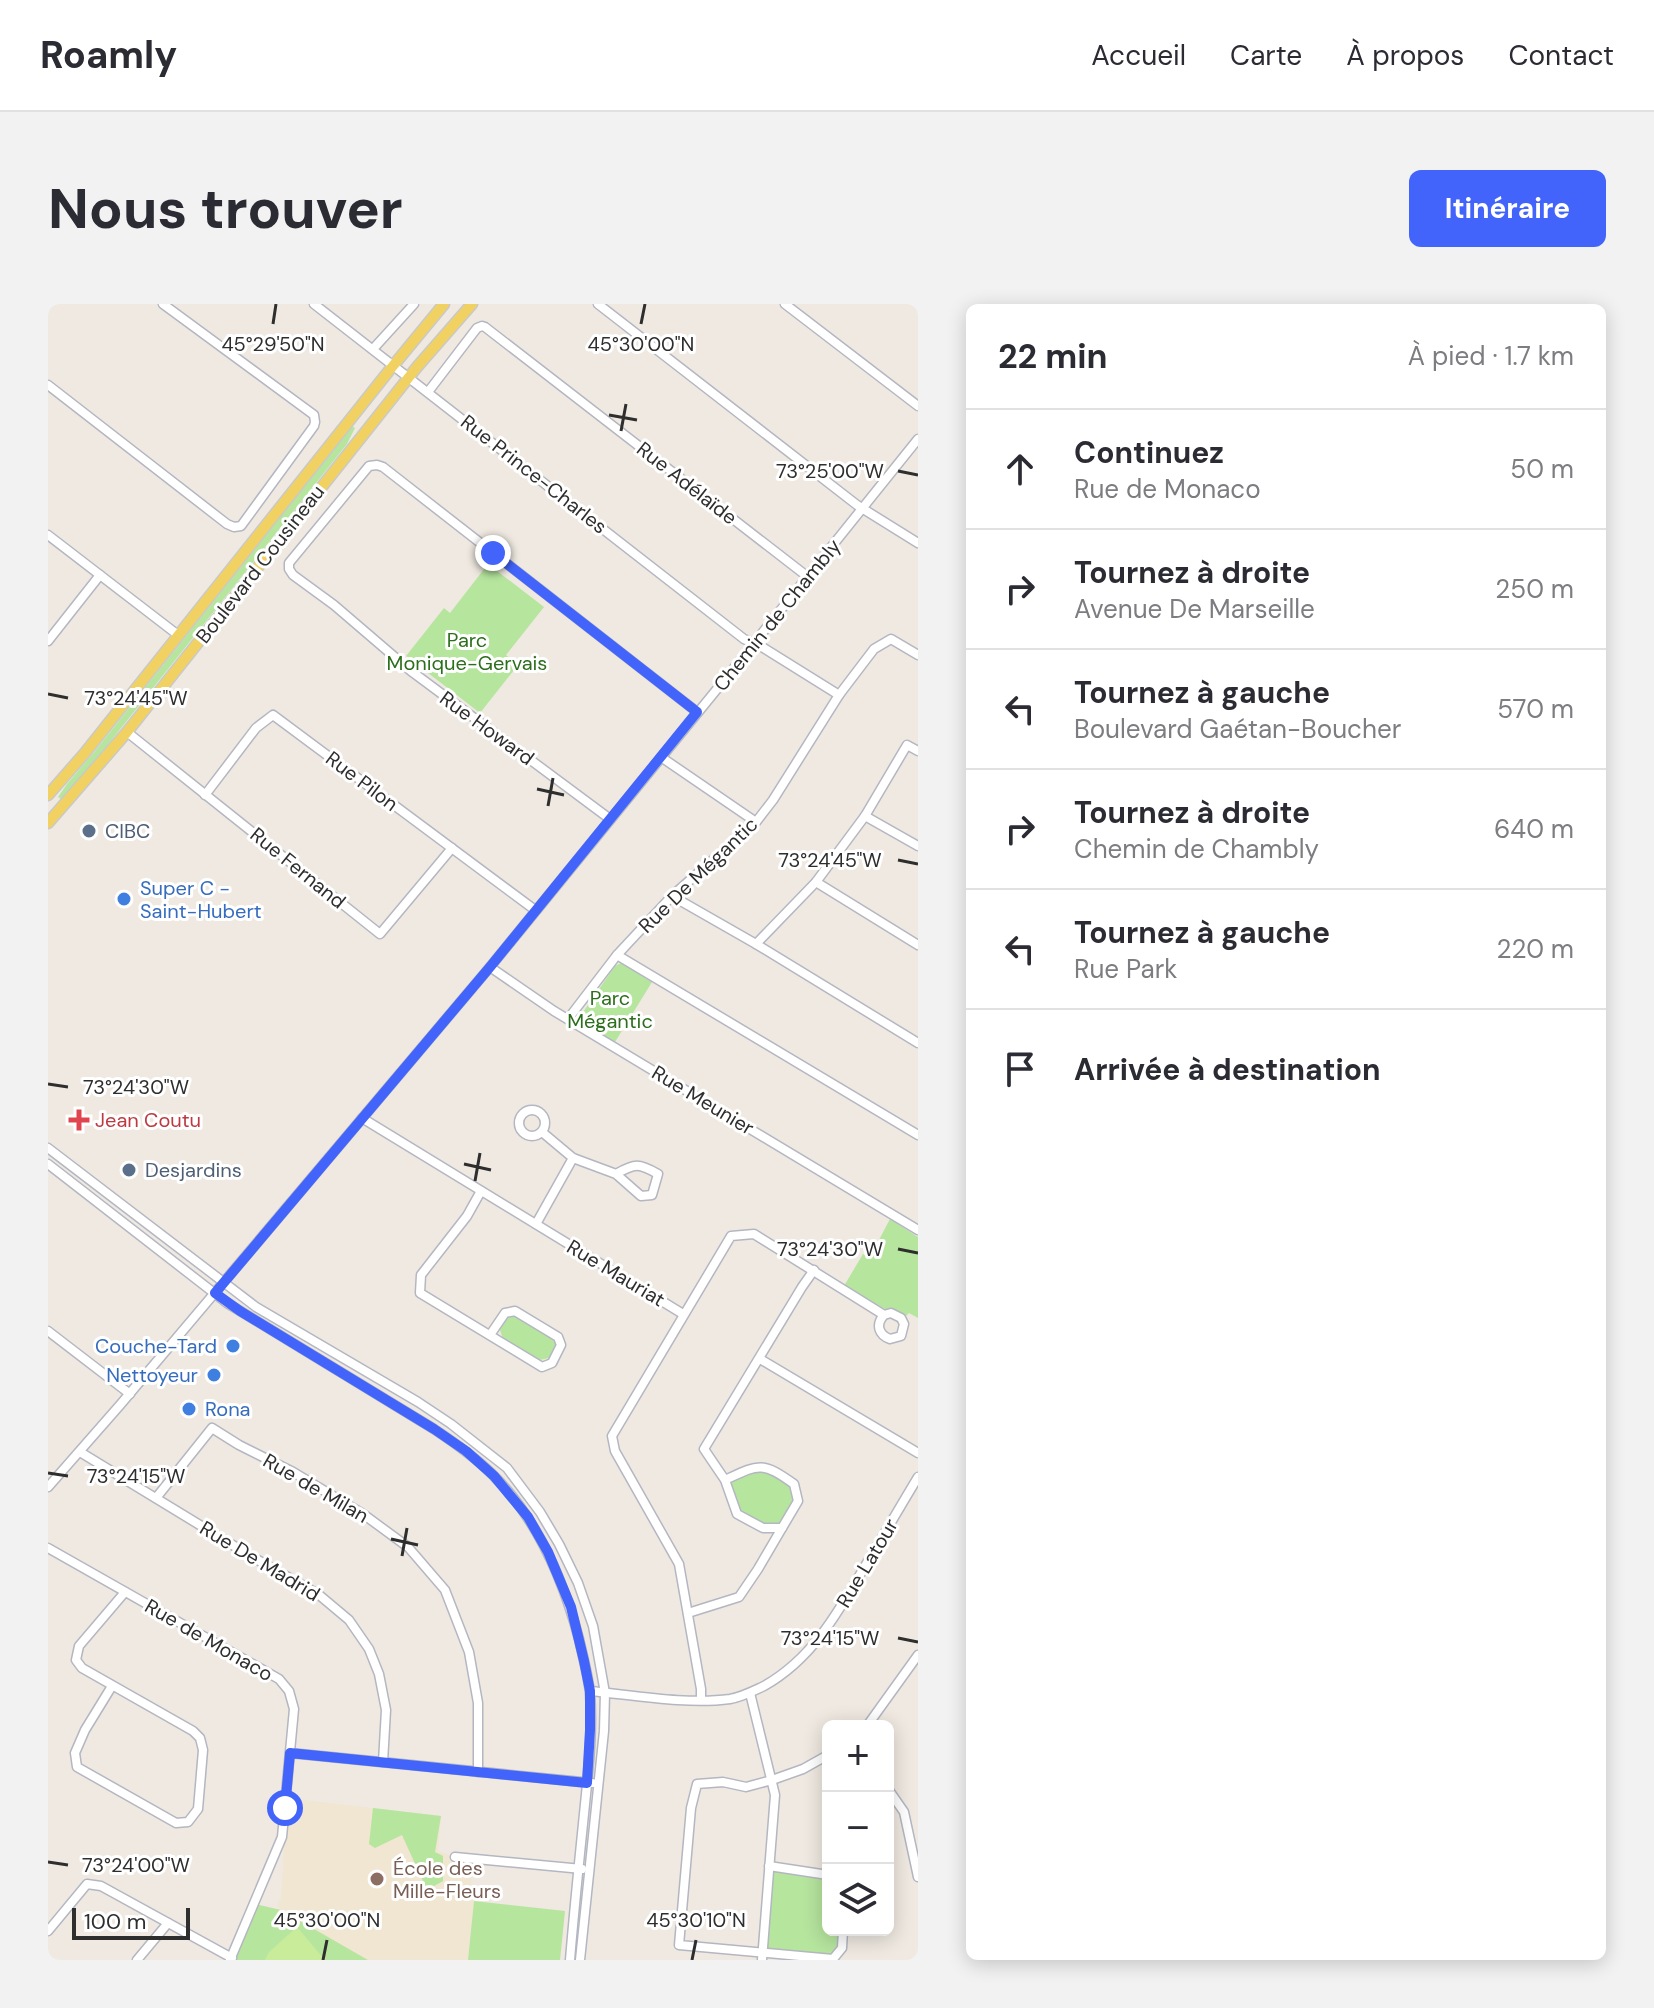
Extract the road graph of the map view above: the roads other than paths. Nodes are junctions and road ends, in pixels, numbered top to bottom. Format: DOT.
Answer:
graph roads {
  1 [pos="163,304"];
  2 [pos="314,304"];
  3 [pos="414,304"];
  4 [pos="444,304"];
  5 [pos="472,304"];
  6 [pos="598,304"];
  7 [pos="785,304"];
  8 [pos="373,349"];
  9 [pos="393,365"];
  10 [pos="408,377"];
  11 [pos="48,385"];
  12 [pos="428,392"];
  13 [pos="918,406"];
  14 [pos="918,439"];
  15 [pos="863,509"];
  16 [pos="48,535"];
  17 [pos="918,543"];
  18 [pos="100,575"];
  19 [pos="808,577"];
  20 [pos="178,635"];
  21 [pos="48,641"];
  22 [pos="754,643"];
  23 [pos="918,655"];
  24 [pos="839,695"];
  25 [pos="697,712"];
  26 [pos="127,732"];
  27 [pos="918,751"];
  28 [pos="661,757"];
  29 [pos="48,795"];
  30 [pos="205,795"];
  31 [pos="865,816"];
  32 [pos="610,819"];
  33 [pos="756,822"];
  34 [pos="48,823"];
  35 [pos="918,846"];
  36 [pos="452,848"];
  37 [pos="816,882"];
  38 [pos="672,896"];
  39 [pos="535,910"];
  40 [pos="756,944"];
  41 [pos="918,945"];
  42 [pos="617,955"];
  43 [pos="490,967"];
  44 [pos="568,1019"];
  45 [pos="918,1043"];
  46 [pos="362,1118"];
  47 [pos="542,1132"];
  48 [pos="918,1135"];
  49 [pos="48,1148"];
  50 [pos="573,1158"];
  51 [pos="48,1164"];
  52 [pos="616,1174"];
  53 [pos="481,1191"];
  54 [pos="536,1224"];
  55 [pos="918,1230"];
  56 [pos="814,1270"];
  57 [pos="223,1283"];
  58 [pos="215,1293"];
  59 [pos="683,1314"];
  60 [pos="884,1315"];
  61 [pos="48,1331"];
  62 [pos="490,1335"];
  63 [pos="760,1359"];
  64 [pos="130,1394"];
  65 [pos="80,1452"];
  66 [pos="918,1453"];
  67 [pos="918,1477"];
  68 [pos="725,1480"];
  69 [pos="48,1487"];
  70 [pos="156,1498"];
  71 [pos="782,1528"];
  72 [pos="48,1548"];
  73 [pos="125,1592"];
  74 [pos="688,1613"];
  75 [pos="918,1655"];
  76 [pos="112,1686"];
  77 [pos="590,1691"];
  78 [pos="605,1693"];
  79 [pos="750,1693"];
  80 [pos="701,1700"];
  81 [pos="871,1720"];
  82 [pos="290,1753"];
  83 [pos="822,1758"];
  84 [pos="383,1762"];
  85 [pos="478,1772"];
  86 [pos="772,1780"];
  87 [pos="587,1783"];
  88 [pos="599,1784"];
  89 [pos="890,1792"];
  90 [pos="455,1857"];
  91 [pos="769,1866"];
  92 [pos="579,1869"];
  93 [pos="590,1870"];
  94 [pos="822,1874"];
  95 [pos="918,1877"];
  96 [pos="168,1923"];
  97 [pos="48,1931"];
  98 [pos="843,1936"];
  99 [pos="762,1956"];
  100 [pos="231,1959"];
  101 [pos="137,1960"];
  102 [pos="570,1960"];
  103 [pos="580,1960"];
  1 -- 11 [label="street"];
  2 -- 8 [label="street, Rue Prince-Charles"];
  3 -- 8 [label="street"];
  4 -- 9 [label="main road, Boulevard Cousineau"];
  5 -- 10 [label="main road, Boulevard Cousineau"];
  6 -- 15 [label="street"];
  7 -- 13 [label="street"];
  8 -- 9 [label="street, Rue Prince-Charles"];
  9 -- 10 [label="street, Rue Prince-Charles"];
  9 -- 20 [label="main road, Boulevard Cousineau"];
  10 -- 12 [label="street, Rue Prince-Charles"];
  10 -- 26 [label="main road, Boulevard Cousineau"];
  12 -- 19 [label="street, Rue Adélaïde"];
  12 -- 22 [label="street, Rue Prince-Charles"];
  14 -- 15 [label="street, Chemin de Chambly"];
  15 -- 17 [label="street"];
  15 -- 19 [label="street, Chemin de Chambly"];
  16 -- 18 [label="street"];
  18 -- 20 [label="street"];
  18 -- 21 [label="street"];
  19 -- 22 [label="street, Chemin de Chambly"];
  20 -- 29 [label="main road, Boulevard Cousineau"];
  22 -- 24 [label="street, Rue Prince-Charles"];
  22 -- 25 [label="street, Chemin de Chambly"];
  23 -- 24 [label="street, Rue De Mégantic"];
  24 -- 33 [label="street, Rue De Mégantic"];
  25 -- 28 [label="street, Chemin de Chambly"];
  25 -- 32 [label="street, Rue Howard"];
  26 -- 30 [label="street, Rue Fernand"];
  26 -- 34 [label="main road, Boulevard Cousineau"];
  27 -- 31 [label="street"];
  28 -- 32 [label="street, Chemin de Chambly"];
  28 -- 33 [label="street"];
  30 -- 36 [label="street, Rue Pilon"];
  30 -- 36 [label="street, Rue Fernand"];
  31 -- 35 [label="street"];
  31 -- 37 [label="street"];
  32 -- 39 [label="street, Chemin de Chambly"];
  33 -- 38 [label="street, Rue De Mégantic"];
  36 -- 39 [label="street, Rue Pilon"];
  37 -- 40 [label="street"];
  37 -- 41 [label="street"];
  38 -- 40 [label="street"];
  38 -- 42 [label="street, Rue De Mégantic"];
  39 -- 43 [label="street, Chemin de Chambly"];
  40 -- 45 [label="street"];
  42 -- 44 [label="street, Rue De Mégantic"];
  42 -- 48 [label="street"];
  43 -- 44 [label="street, Rue Meunier"];
  43 -- 46 [label="street, Chemin de Chambly"];
  44 -- 55 [label="street, Rue Meunier"];
  46 -- 53 [label="street, Rue Mauriat"];
  46 -- 57 [label="street, Chemin de Chambly"];
  47 -- 50 [label="street"];
  49 -- 57 [label="street"];
  50 -- 52 [label="street"];
  50 -- 54 [label="street"];
  51 -- 58 [label="street"];
  52 -- 52 [label="street"];
  53 -- 54 [label="street, Rue Mauriat"];
  53 -- 62 [label="street"];
  54 -- 59 [label="street, Rue Mauriat"];
  56 -- 59 [label="street, Rue Mauriat"];
  56 -- 60 [label="street, Rue Mauriat"];
  56 -- 63 [label="street"];
  57 -- 58 [label="street, Chemin de Chambly"];
  57 -- 78 [label="street"];
  58 -- 64 [label="street, Chemin de Chambly"];
  58 -- 77 [label="street"];
  59 -- 74 [label="street"];
  61 -- 64 [label="street"];
  62 -- 62 [label="street"];
  63 -- 66 [label="street"];
  63 -- 68 [label="street"];
  64 -- 65 [label="street, Chemin de Chambly"];
  65 -- 69 [label="street, Chemin de Chambly"];
  65 -- 70 [label="street, Rue De Madrid"];
  67 -- 79 [label="street, Rue Latour"];
  68 -- 71 [label="street"];
  68 -- 71 [label="street"];
  70 -- 84 [label="street, Rue De Madrid"];
  70 -- 85 [label="street, Rue de Milan"];
  71 -- 74 [label="street"];
  72 -- 73 [label="street, Rue de Monaco"];
  73 -- 76 [label="street"];
  73 -- 82 [label="street, Rue de Monaco"];
  74 -- 80 [label="street"];
  75 -- 81 [label="street"];
  76 -- 76 [label="street"];
  77 -- 78 [label="street, Rue Latour"];
  77 -- 87 [label="street"];
  78 -- 80 [label="street, Rue Latour"];
  78 -- 88 [label="street"];
  79 -- 80 [label="street, Rue Latour"];
  79 -- 86 [label="street"];
  82 -- 84 [label="street"];
  82 -- 100 [label="street, Rue de Monaco"];
  83 -- 86 [label="street"];
  84 -- 85 [label="street"];
  85 -- 87 [label="street"];
  86 -- 91 [label="street"];
  86 -- 99 [label="street"];
  87 -- 88 [label="street"];
  87 -- 92 [label="street"];
  88 -- 93 [label="street"];
  89 -- 95 [label="street"];
  90 -- 92 [label="street"];
  91 -- 94 [label="street"];
  91 -- 99 [label="street"];
  92 -- 93 [label="street"];
  92 -- 102 [label="street"];
  93 -- 103 [label="street"];
  96 -- 97 [label="street"];
  96 -- 100 [label="street"];
  96 -- 101 [label="street"];
  98 -- 99 [label="street"];
}
